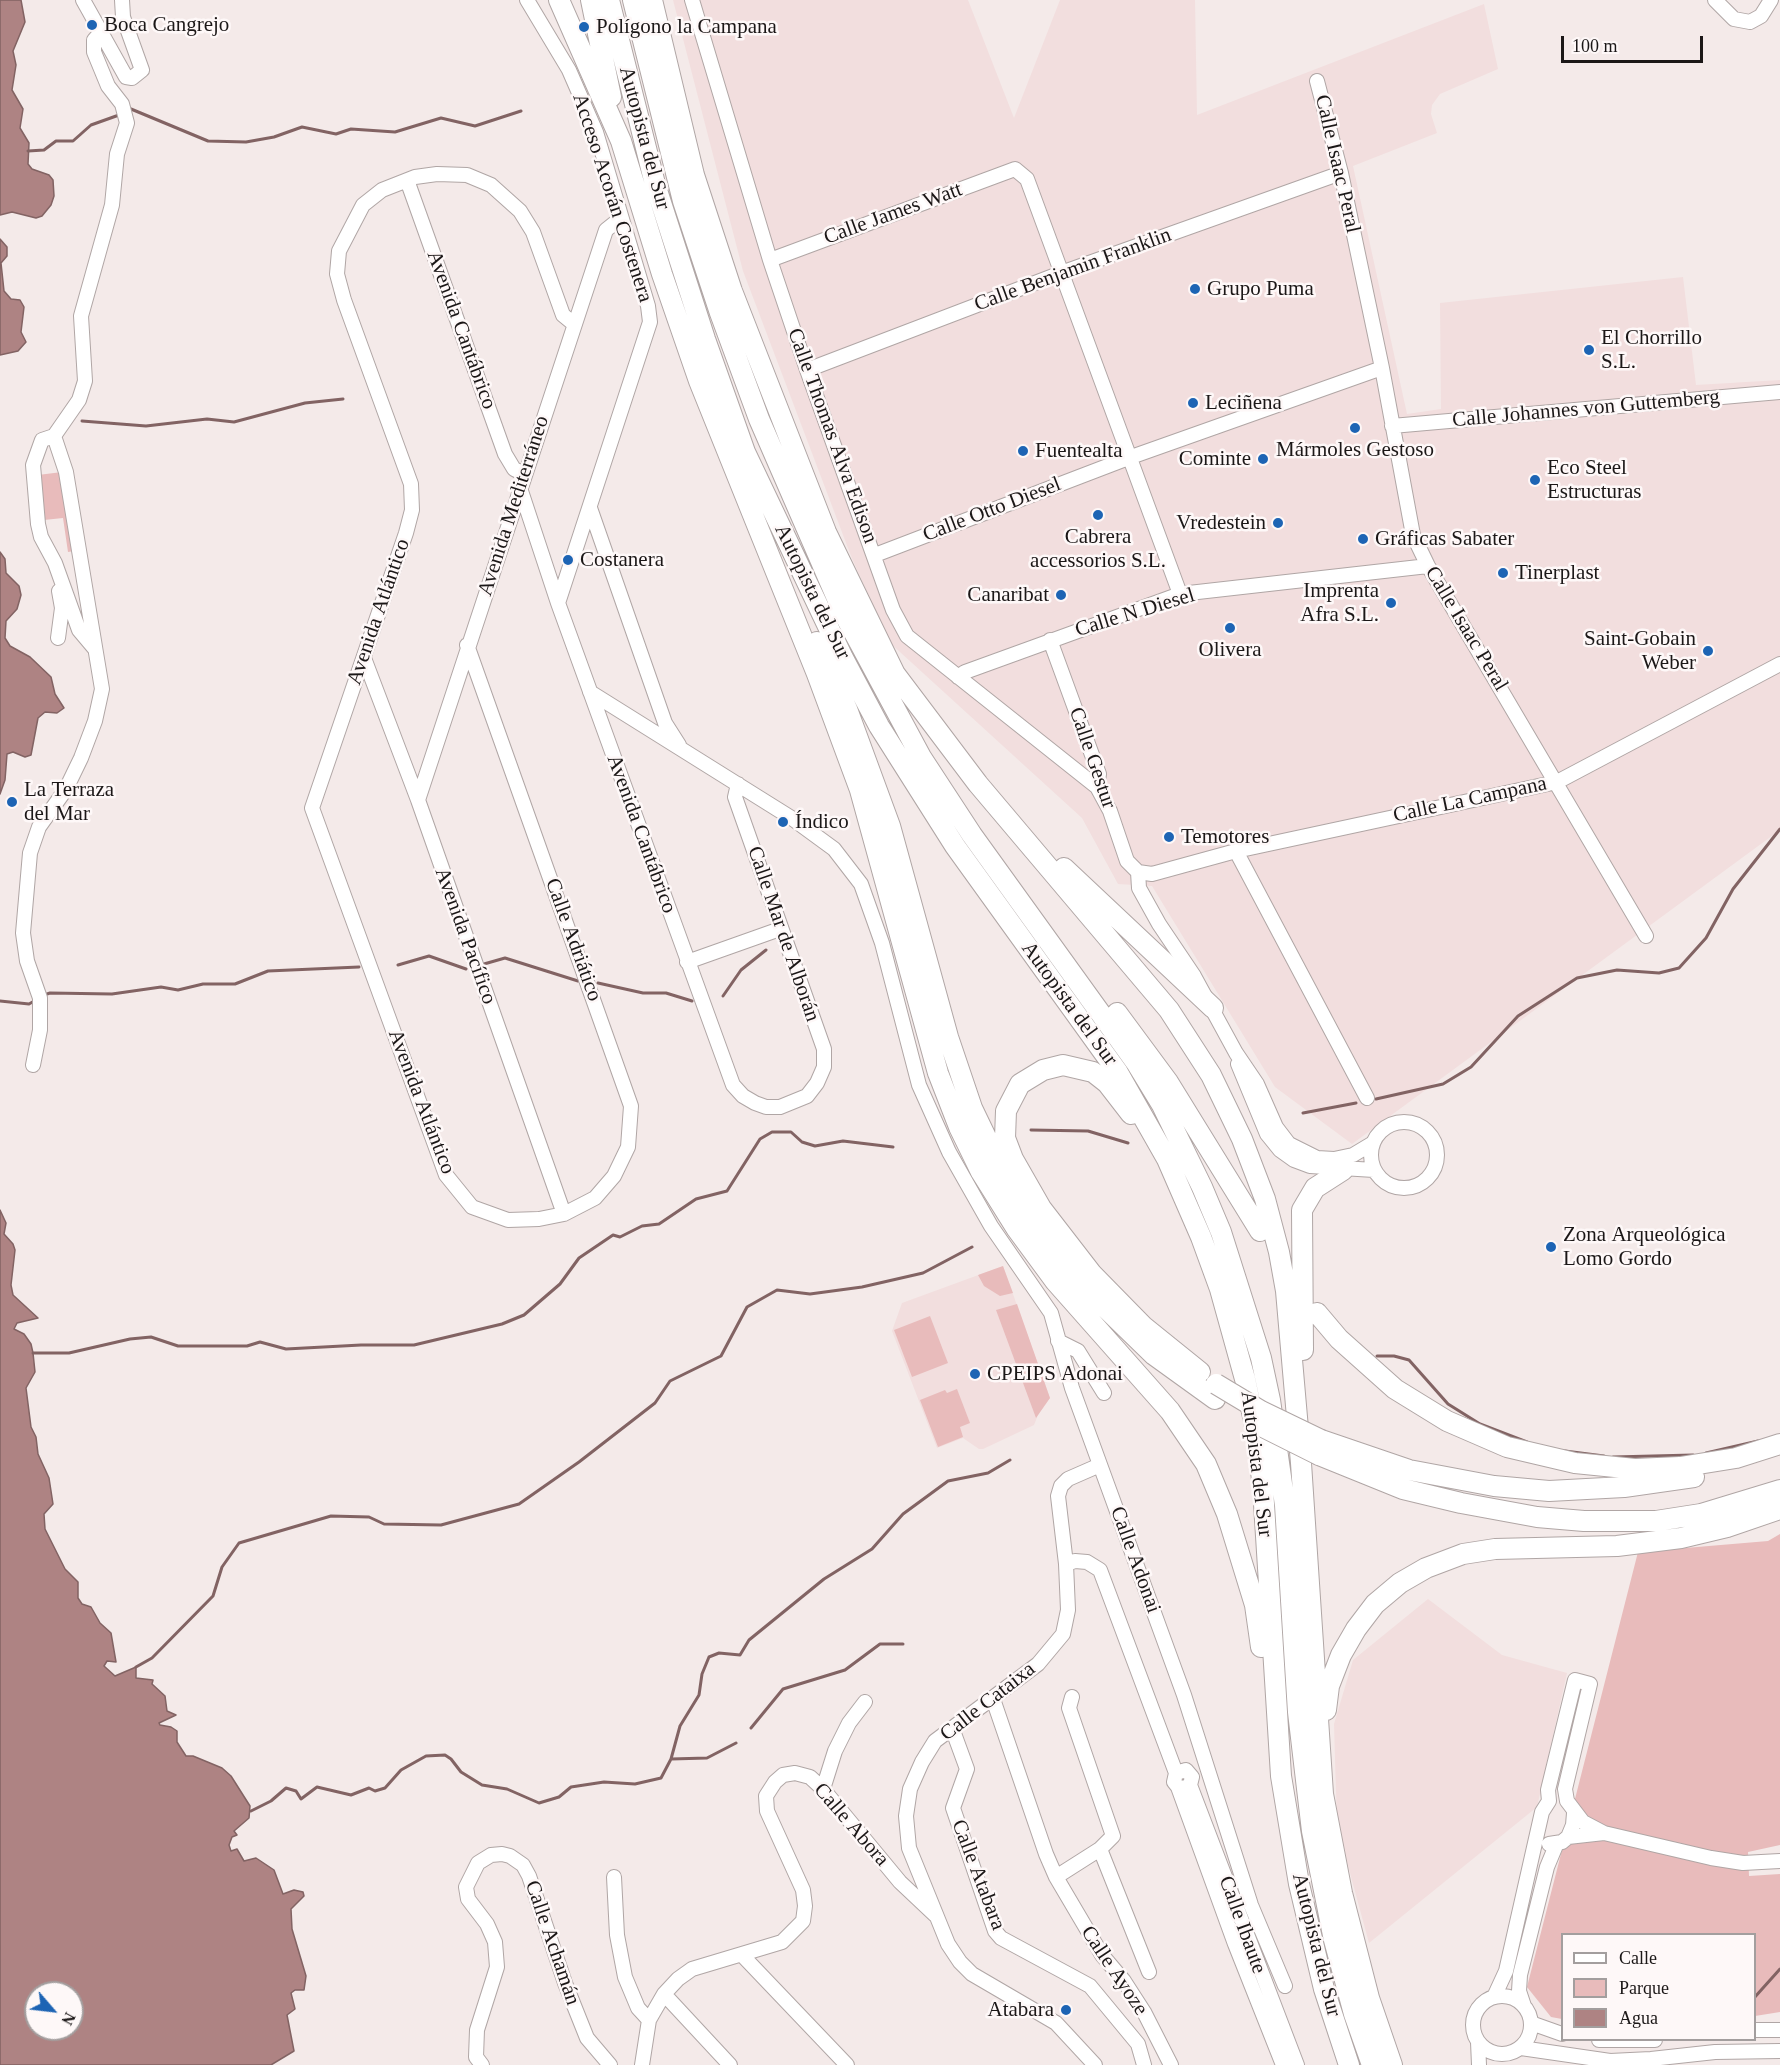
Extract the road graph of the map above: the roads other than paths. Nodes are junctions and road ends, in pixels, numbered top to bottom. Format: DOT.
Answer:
graph roads {
  1 [pos="83,0"];
  2 [pos="122,0"];
  3 [pos="527,0"];
  4 [pos="559,0"];
  5 [pos="591,0"];
  6 [pos="609,0"];
  7 [pos="633,0"];
  8 [pos="652,0"];
  9 [pos="692,0"];
  10 [pos="1715,0"];
  11 [pos="1771,0"];
  12 [pos="100,32"];
  13 [pos="1317,81"];
  14 [pos="621,141"];
  15 [pos="1341,173"];
  16 [pos="407,180"];
  17 [pos="621,218"];
  18 [pos="771,260"];
  19 [pos="1061,273"];
  20 [pos="574,324"];
  21 [pos="1382,368"];
  22 [pos="807,370"];
  23 [pos="1780,392"];
  24 [pos="1392,426"];
  25 [pos="54,436"];
  26 [pos="745,452"];
  27 [pos="1131,457"];
  28 [pos="524,474"];
  29 [pos="520,488"];
  30 [pos="590,508"];
  31 [pos="510,520"];
  32 [pos="530,521"];
  33 [pos="875,555"];
  34 [pos="55,563"];
  35 [pos="1428,566"];
  36 [pos="548,573"];
  37 [pos="566,574"];
  38 [pos="1180,594"];
  39 [pos="558,603"];
  40 [pos="58,638"];
  41 [pos="1050,640"];
  42 [pos="467,645"];
  43 [pos="98,653"];
  44 [pos="364,658"];
  45 [pos="1780,664"];
  46 [pos="477,674"];
  47 [pos="958,677"];
  48 [pos="457,678"];
  49 [pos="590,692"];
  50 [pos="612,706"];
  51 [pos="664,718"];
  52 [pos="602,725"];
  53 [pos="648,728"];
  54 [pos="682,749"];
  55 [pos="406,771"];
  56 [pos="425,775"];
  57 [pos="1557,782"];
  58 [pos="738,784"];
  59 [pos="978,784"];
  60 [pos="1097,787"];
  61 [pos="418,800"];
  62 [pos="1236,851"];
  63 [pos="1138,872"];
  64 [pos="780,929"];
  65 [pos="1646,936"];
  66 [pos="687,962"];
  67 [pos="1068,965"];
  68 [pos="1212,1008"];
  69 [pos="1236,1053"];
  70 [pos="33,1065"];
  71 [pos="817,1083"];
  72 [pos="1367,1098"];
  73 [pos="1154,1134"];
  74 [pos="1373,1143"];
  75 [pos="1343,1170"];
  76 [pos="1374,1170"];
  77 [pos="564,1214"];
  78 [pos="1260,1231"];
  79 [pos="1317,1313"];
  80 [pos="1058,1341"];
  81 [pos="1216,1391"];
  82 [pos="1104,1393"];
  83 [pos="1780,1444"];
  84 [pos="1780,1452"];
  85 [pos="1314,1453"];
  86 [pos="1100,1465"];
  87 [pos="1780,1490"];
  88 [pos="1780,1509"];
  89 [pos="1066,1564"];
  90 [pos="1072,1697"];
  91 [pos="993,1699"];
  92 [pos="865,1702"];
  93 [pos="952,1728"];
  94 [pos="1281,1776"];
  95 [pos="823,1789"];
  96 [pos="1323,1794"];
  97 [pos="1549,1801"];
  98 [pos="1570,1807"];
  99 [pos="1604,1833"];
  100 [pos="1536,1839"];
  101 [pos="1562,1840"];
  102 [pos="1100,1849"];
  103 [pos="1780,1861"];
  104 [pos="614,1877"];
  105 [pos="1056,1877"];
  106 [pos="938,1918"];
  107 [pos="742,1955"];
  108 [pos="1149,1972"];
  109 [pos="1285,1986"];
  110 [pos="664,1994"];
  111 [pos="1261,1994"];
  112 [pos="1494,1997"];
  113 [pos="1524,2006"];
  114 [pos="649,2020"];
  115 [pos="1532,2023"];
  116 [pos="1756,2030"];
  117 [pos="1780,2030"];
  118 [pos="1561,2033"];
  119 [pos="1478,2042"];
  120 [pos="1521,2048"];
  121 [pos="1780,2051"];
  122 [pos="1504,2055"];
  123 [pos="482,2065"];
  124 [pos="610,2065"];
  125 [pos="642,2065"];
  126 [pos="730,2065"];
  127 [pos="847,2065"];
  128 [pos="1095,2065"];
  129 [pos="1144,2065"];
  130 [pos="1171,2065"];
  131 [pos="1283,2065"];
  132 [pos="1297,2065"];
  133 [pos="1349,2065"];
  134 [pos="1372,2065"];
  135 [pos="1392,2065"];
  136 [pos="1479,2065"];
  137 [pos="1493,2065"];
  1 -- 12 [label="street"];
  2 -- 12 [label="street"];
  3 -- 17 [label="street, Acceso Acorán Costenera"];
  4 -- 14 [label="highway"];
  5 -- 14 [label="highway"];
  6 -- 26 [label="highway, Autopista del Sur"];
  7 -- 67 [label="highway, Autopista del Sur"];
  8 -- 59 [label="highway"];
  9 -- 18 [label="street, Calle Thomas Alva Edison"];
  10 -- 11 [label="street"];
  12 -- 25 [label="street"];
  13 -- 15 [label="street, Calle Isaac Peral"];
  14 -- 94 [label="highway"];
  15 -- 19 [label="street, Calle Benjamin Franklin"];
  15 -- 21 [label="street, Calle Isaac Peral"];
  16 -- 20 [label="street, Avenida Atlántico"];
  16 -- 28 [label="street, Avenida Cantábrico"];
  16 -- 44 [label="street, Avenida Atlántico"];
  17 -- 20 [label="street, Avenida Mediterráneo"];
  17 -- 30 [label="street, Acceso Acorán Costenera"];
  18 -- 19 [label="street, Calle James Watt"];
  18 -- 22 [label="street, Calle Thomas Alva Edison"];
  19 -- 22 [label="street, Calle Benjamin Franklin"];
  19 -- 27 [label="street"];
  20 -- 28 [label="street, Avenida Mediterráneo"];
  21 -- 24 [label="street, Calle Isaac Peral"];
  21 -- 27 [label="street, Calle Otto Diesel"];
  22 -- 33 [label="street, Calle Thomas Alva Edison"];
  23 -- 24 [label="street, Calle Johannes von Guttemberg"];
  24 -- 35 [label="street, Calle Isaac Peral"];
  25 -- 34 [label="street"];
  25 -- 43 [label="street"];
  26 -- 73 [label="highway, Autopista del Sur"];
  26 -- 81 [label="highway"];
  27 -- 33 [label="street, Calle Otto Diesel"];
  27 -- 38 [label="street"];
  28 -- 29 [label="street, Avenida Mediterráneo"];
  29 -- 31 [label="street, Avenida Mediterráneo"];
  29 -- 32 [label="street, Avenida Cantábrico"];
  30 -- 37 [label="street, Acceso Acorán Costenera"];
  30 -- 51 [label="street"];
  31 -- 32 [label="street"];
  31 -- 42 [label="street, Avenida Mediterráneo"];
  32 -- 36 [label="street, Avenida Cantábrico"];
  33 -- 47 [label="street, Calle Thomas Alva Edison"];
  34 -- 40 [label="street"];
  34 -- 43 [label="street"];
  35 -- 38 [label="street, Calle N Diesel"];
  35 -- 57 [label="street, Calle Isaac Peral"];
  36 -- 37 [label="street"];
  36 -- 39 [label="street, Avenida Cantábrico"];
  37 -- 39 [label="street, Acceso Acorán Costenera"];
  38 -- 41 [label="street, Calle N Diesel"];
  39 -- 49 [label="street, Avenida Cantábrico"];
  41 -- 47 [label="street, Calle N Diesel"];
  41 -- 60 [label="street, Calle Gestur"];
  42 -- 46 [label="street, Calle Adriático"];
  42 -- 48 [label="street, Avenida Mediterráneo"];
  43 -- 70 [label="street"];
  44 -- 55 [label="street, Avenida Pacífico"];
  44 -- 77 [label="street, Avenida Atlántico"];
  45 -- 57 [label="street, Calle La Campana"];
  46 -- 48 [label="street"];
  46 -- 77 [label="street, Calle Adriático"];
  47 -- 60 [label="street, Calle Thomas Alva Edison"];
  48 -- 56 [label="street, Avenida Mediterráneo"];
  49 -- 50 [label="street, Calle Adonai"];
  49 -- 52 [label="street, Avenida Cantábrico"];
  50 -- 52 [label="street"];
  50 -- 53 [label="street, Calle Adonai"];
  51 -- 53 [label="street"];
  51 -- 54 [label="street"];
  52 -- 66 [label="street, Avenida Cantábrico"];
  53 -- 54 [label="street, Calle Adonai"];
  54 -- 58 [label="street, Calle Adonai"];
  55 -- 56 [label="street"];
  55 -- 61 [label="street, Avenida Pacífico"];
  56 -- 61 [label="street, Avenida Mediterráneo"];
  57 -- 62 [label="street, Calle La Campana"];
  57 -- 65 [label="street, Calle Isaac Peral"];
  58 -- 64 [label="street, Calle Mar de Alborán"];
  58 -- 80 [label="street, Calle Adonai"];
  59 -- 68 [label="highway"];
  59 -- 85 [label="highway"];
  60 -- 63 [label="street, Calle Gestur"];
  61 -- 77 [label="street, Avenida Pacífico"];
  62 -- 63 [label="street, Calle La Campana"];
  62 -- 72 [label="street"];
  63 -- 68 [label="street, Calle Gestur"];
  64 -- 66 [label="street"];
  64 -- 71 [label="street, Calle Mar de Alborán"];
  66 -- 71 [label="street, Avenida Cantábrico"];
  67 -- 78 [label="highway"];
  67 -- 134 [label="highway, Autopista del Sur"];
  68 -- 69 [label="street, Calle Gestur"];
  69 -- 74 [label="street"];
  69 -- 75 [label="street"];
  73 -- 81 [label="highway"];
  73 -- 94 [label="highway, Autopista del Sur"];
  74 -- 76 [label="street"];
  74 -- 76 [label="street"];
  75 -- 76 [label="street"];
  75 -- 85 [label="highway"];
  79 -- 83 [label="highway"];
  80 -- 82 [label="street"];
  80 -- 86 [label="street, Calle Adonai"];
  81 -- 85 [label="highway, bridge"];
  84 -- 85 [label="highway"];
  85 -- 87 [label="highway"];
  85 -- 96 [label="highway"];
  86 -- 89 [label="street, Calle Cataixa"];
  86 -- 109 [label="street, Calle Adonai"];
  88 -- 96 [label="highway"];
  89 -- 91 [label="street, Calle Cataixa"];
  89 -- 111 [label="street, Calle Ibaute"];
  90 -- 102 [label="street"];
  91 -- 93 [label="street, Calle Cataixa"];
  91 -- 105 [label="street, Calle Ayoze"];
  92 -- 95 [label="street"];
  93 -- 106 [label="street, Calle Cataixa"];
  93 -- 129 [label="street, Calle Atabara"];
  94 -- 133 [label="highway, Autopista del Sur"];
  95 -- 106 [label="street, Calle Abora"];
  95 -- 107 [label="street, Calle Abora"];
  96 -- 135 [label="highway"];
  97 -- 98 [label="street"];
  97 -- 98 [label="street"];
  97 -- 100 [label="street"];
  98 -- 99 [label="street"];
  98 -- 101 [label="street"];
  99 -- 101 [label="street"];
  99 -- 103 [label="street"];
  100 -- 101 [label="street"];
  100 -- 112 [label="street"];
  101 -- 113 [label="street"];
  102 -- 105 [label="street"];
  102 -- 108 [label="street, Calle Ayoze"];
  104 -- 114 [label="street"];
  105 -- 130 [label="street, Calle Ayoze"];
  106 -- 128 [label="street, Calle Cataixa"];
  107 -- 110 [label="street, Calle Abora"];
  107 -- 127 [label="street"];
  110 -- 114 [label="street, Calle Abora"];
  110 -- 126 [label="street"];
  111 -- 131 [label="street, Calle Ibaute"];
  111 -- 132 [label="street, Calle Ibaute"];
  112 -- 113 [label="street"];
  112 -- 119 [label="street"];
  113 -- 115 [label="street"];
  114 -- 125 [label="street, Calle Abora"];
  115 -- 118 [label="street"];
  115 -- 120 [label="street"];
  116 -- 117 [label="street"];
  119 -- 122 [label="street"];
  119 -- 136 [label="street"];
  120 -- 121 [label="street"];
  120 -- 122 [label="street"];
  122 -- 137 [label="street"];
  123 -- 124 [label="street, Calle Achamán"];
}
